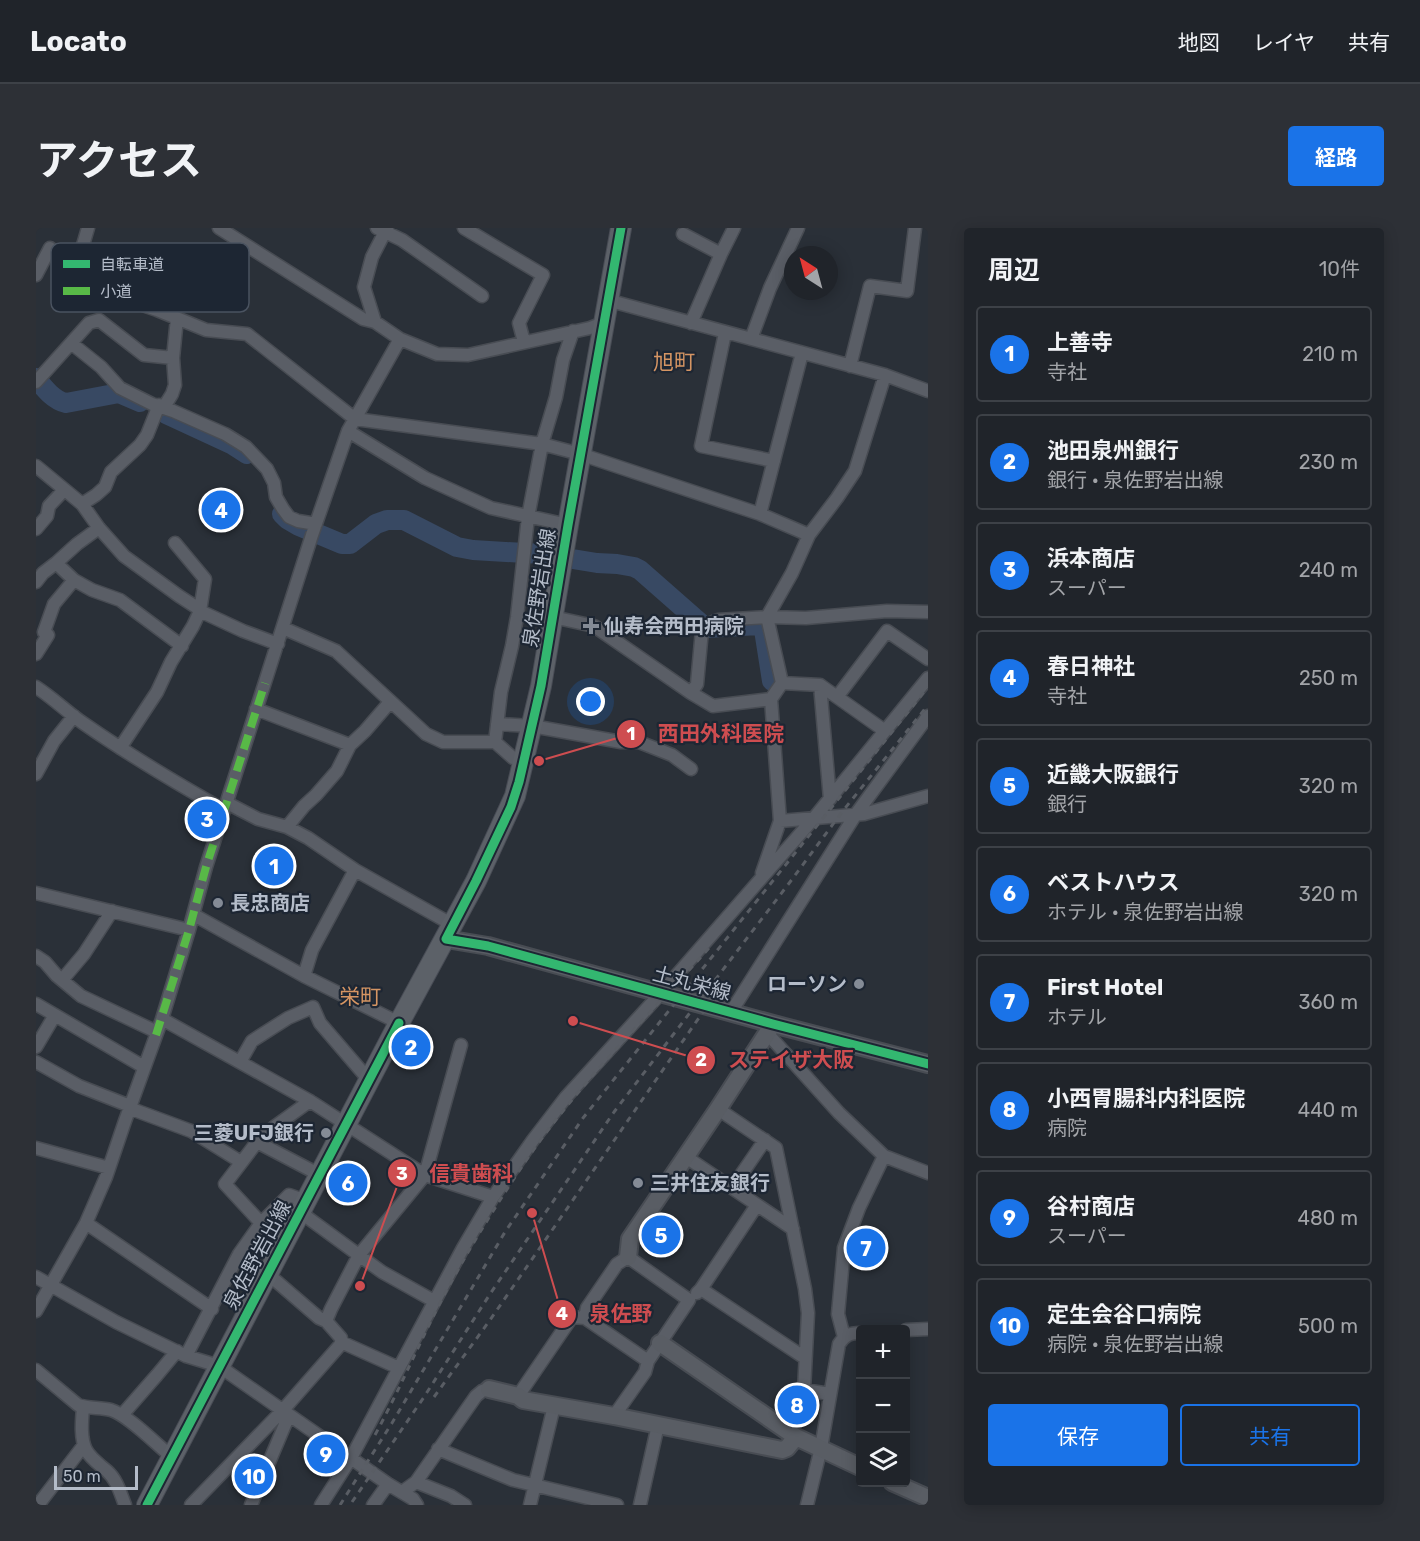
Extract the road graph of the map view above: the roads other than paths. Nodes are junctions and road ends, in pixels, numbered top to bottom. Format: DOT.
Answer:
graph roads {
  1 [pos="88,228"];
  2 [pos="219,228"];
  3 [pos="464,228"];
  4 [pos="621,228"];
  5 [pos="734,228"];
  6 [pos="798,228"];
  7 [pos="915,228"];
  8 [pos="383,229"];
  9 [pos="479,232"];
  10 [pos="683,234"];
  11 [pos="84,243"];
  12 [pos="242,243"];
  13 [pos="249,247"];
  14 [pos="50,249"];
  15 [pos="721,254"];
  16 [pos="36,275"];
  17 [pos="482,296"];
  18 [pos="608,300"];
  19 [pos="160,312"];
  20 [pos="177,318"];
  21 [pos="375,322"];
  22 [pos="603,323"];
  23 [pos="691,323"];
  24 [pos="573,331"];
  25 [pos="725,333"];
  26 [pos="400,339"];
  27 [pos="751,339"];
  28 [pos="525,342"];
  29 [pos="71,343"];
  30 [pos="802,353"];
  31 [pos="173,358"];
  32 [pos="850,366"];
  33 [pos="885,375"];
  34 [pos="38,379"];
  35 [pos="928,391"];
  36 [pos="159,409"];
  37 [pos="355,419"];
  38 [pos="348,431"];
  39 [pos="542,444"];
  40 [pos="580,454"];
  41 [pos="774,461"];
  42 [pos="36,466"];
  43 [pos="64,490"];
  44 [pos="82,504"];
  45 [pos="760,514"];
  46 [pos="528,517"];
  47 [pos="568,525"];
  48 [pos="99,528"];
  49 [pos="36,529"];
  50 [pos="314,529"];
  51 [pos="809,535"];
  52 [pos="175,543"];
  53 [pos="56,563"];
  54 [pos="74,580"];
  55 [pos="36,582"];
  56 [pos="887,610"];
  57 [pos="200,611"];
  58 [pos="928,612"];
  59 [pos="766,617"];
  60 [pos="552,620"];
  61 [pos="283,628"];
  62 [pos="887,631"];
  63 [pos="278,644"];
  64 [pos="182,646"];
  65 [pos="36,654"];
  66 [pos="928,658"];
  67 [pos="928,678"];
  68 [pos="783,683"];
  69 [pos="820,685"];
  70 [pos="36,687"];
  71 [pos="691,693"];
  72 [pos="837,697"];
  73 [pos="771,699"];
  74 [pos="390,702"];
  75 [pos="256,709"];
  76 [pos="74,716"];
  77 [pos="928,716"];
  78 [pos="497,724"];
  79 [pos="532,726"];
  80 [pos="885,731"];
  81 [pos="495,742"];
  82 [pos="350,746"];
  83 [pos="120,748"];
  84 [pos="524,758"];
  85 [pos="692,769"];
  86 [pos="36,774"];
  87 [pos="928,796"];
  88 [pos="830,799"];
  89 [pos="225,807"];
  90 [pos="855,814"];
  91 [pos="814,818"];
  92 [pos="780,821"];
  93 [pos="287,827"];
  94 [pos="355,870"];
  95 [pos="760,879"];
  96 [pos="36,893"];
  97 [pos="112,911"];
  98 [pos="194,915"];
  99 [pos="189,930"];
  100 [pos="449,932"];
  101 [pos="36,956"];
  102 [pos="304,976"];
  103 [pos="62,980"];
  104 [pos="661,993"];
  105 [pos="36,1004"];
  106 [pos="731,1012"];
  107 [pos="55,1015"];
  108 [pos="162,1019"];
  109 [pos="399,1023"];
  110 [pos="770,1028"];
  111 [pos="157,1034"];
  112 [pos="461,1045"];
  113 [pos="36,1047"];
  114 [pos="36,1062"];
  115 [pos="240,1062"];
  116 [pos="928,1064"];
  117 [pos="144,1067"];
  118 [pos="369,1080"];
  119 [pos="310,1101"];
  120 [pos="130,1107"];
  121 [pos="718,1109"];
  122 [pos="347,1124"];
  123 [pos="765,1140"];
  124 [pos="257,1142"];
  125 [pos="36,1148"];
  126 [pos="884,1155"];
  127 [pos="686,1157"];
  128 [pos="241,1162"];
  129 [pos="109,1168"];
  130 [pos="928,1173"];
  131 [pos="320,1175"];
  132 [pos="425,1175"];
  133 [pos="732,1188"];
  134 [pos="493,1197"];
  135 [pos="757,1205"];
  136 [pos="303,1207"];
  137 [pos="86,1223"];
  138 [pos="261,1223"];
  139 [pos="793,1229"];
  140 [pos="239,1254"];
  141 [pos="359,1255"];
  142 [pos="628,1257"];
  143 [pos="268,1274"];
  144 [pos="36,1277"];
  145 [pos="51,1285"];
  146 [pos="701,1289"];
  147 [pos="690,1300"];
  148 [pos="434,1301"];
  149 [pos="212,1309"];
  150 [pos="36,1311"];
  151 [pos="585,1318"];
  152 [pos="326,1321"];
  153 [pos="928,1329"];
  154 [pos="910,1330"];
  155 [pos="856,1333"];
  156 [pos="844,1337"];
  157 [pos="341,1342"];
  158 [pos="660,1343"];
  159 [pos="181,1353"];
  160 [pos="805,1358"];
  161 [pos="648,1361"];
  162 [pos="219,1366"];
  163 [pos="399,1368"];
  164 [pos="36,1370"];
  165 [pos="489,1389"];
  166 [pos="830,1394"];
  167 [pos="518,1396"];
  168 [pos="554,1406"];
  169 [pos="83,1407"];
  170 [pos="286,1412"];
  171 [pos="122,1415"];
  172 [pos="614,1416"];
  173 [pos="658,1425"];
  174 [pos="796,1437"];
  175 [pos="84,1445"];
  176 [pos="821,1448"];
  177 [pos="438,1449"];
  178 [pos="172,1457"];
  179 [pos="351,1458"];
  180 [pos="856,1465"];
  181 [pos="416,1482"];
  182 [pos="388,1484"];
  183 [pos="534,1486"];
  184 [pos="903,1487"];
  185 [pos="402,1492"];
  186 [pos="928,1498"];
  187 [pos="38,1505"];
  188 [pos="124,1505"];
  189 [pos="147,1505"];
  190 [pos="191,1505"];
  191 [pos="251,1505"];
  192 [pos="321,1505"];
  193 [pos="373,1505"];
  194 [pos="417,1505"];
  195 [pos="465,1505"];
  196 [pos="530,1505"];
  197 [pos="617,1505"];
  198 [pos="640,1505"];
  199 [pos="807,1505"];
  1 -- 11 [label="street"];
  2 -- 12 [label="street"];
  3 -- 9 [label="street"];
  4 -- 18 [label="main road, 泉佐野岩出線"];
  5 -- 15 [label="street"];
  6 -- 27 [label="street"];
  7 -- 32 [label="street"];
  8 -- 17 [label="street"];
  8 -- 21 [label="street"];
  9 -- 28 [label="street"];
  10 -- 15 [label="street"];
  13 -- 21 [label="street"];
  14 -- 16 [label="street"];
  15 -- 23 [label="street"];
  18 -- 22 [label="main road, 泉佐野岩出線"];
  18 -- 23 [label="street"];
  19 -- 20 [label="street"];
  20 -- 31 [label="street"];
  20 -- 37 [label="street"];
  21 -- 26 [label="street"];
  22 -- 24 [label="street"];
  22 -- 40 [label="main road, 泉佐野岩出線"];
  23 -- 25 [label="street"];
  24 -- 28 [label="street"];
  24 -- 39 [label="street"];
  25 -- 27 [label="street"];
  25 -- 41 [label="street"];
  26 -- 28 [label="street"];
  26 -- 37 [label="street"];
  27 -- 30 [label="street"];
  29 -- 31 [label="street"];
  29 -- 34 [label="street"];
  29 -- 36 [label="street"];
  30 -- 32 [label="street"];
  30 -- 41 [label="street"];
  31 -- 36 [label="street"];
  32 -- 33 [label="street"];
  33 -- 35 [label="street"];
  33 -- 51 [label="street"];
  36 -- 44 [label="street"];
  36 -- 50 [label="street"];
  37 -- 38 [label="street"];
  37 -- 39 [label="street"];
  38 -- 46 [label="street"];
  38 -- 50 [label="street"];
  39 -- 40 [label="street"];
  39 -- 46 [label="street"];
  40 -- 45 [label="street"];
  40 -- 47 [label="main road, 泉佐野岩出線"];
  41 -- 45 [label="street"];
  42 -- 43 [label="street"];
  43 -- 44 [label="street"];
  43 -- 49 [label="street"];
  44 -- 48 [label="street"];
  45 -- 51 [label="street"];
  46 -- 47 [label="street"];
  46 -- 78 [label="street"];
  47 -- 60 [label="main road, 泉佐野岩出線"];
  48 -- 53 [label="street"];
  48 -- 57 [label="street"];
  50 -- 61 [label="street"];
  51 -- 59 [label="street"];
  52 -- 57 [label="street"];
  53 -- 54 [label="street"];
  53 -- 55 [label="street"];
  54 -- 64 [label="street"];
  54 -- 65 [label="street"];
  56 -- 58 [label="street"];
  56 -- 59 [label="street"];
  56 -- 62 [label="street"];
  57 -- 63 [label="street"];
  57 -- 64 [label="street"];
  59 -- 68 [label="street"];
  59 -- 71 [label="street"];
  60 -- 71 [label="street"];
  60 -- 79 [label="main road, 泉佐野岩出線"];
  61 -- 63 [label="street"];
  61 -- 74 [label="street"];
  62 -- 66 [label="street"];
  62 -- 72 [label="street"];
  63 -- 75 [label="street"];
  64 -- 83 [label="street"];
  67 -- 80 [label="street"];
  68 -- 69 [label="street"];
  68 -- 73 [label="street"];
  69 -- 72 [label="street"];
  69 -- 88 [label="street"];
  70 -- 76 [label="street"];
  71 -- 73 [label="street"];
  72 -- 80 [label="street"];
  73 -- 92 [label="street"];
  74 -- 81 [label="street"];
  74 -- 82 [label="street"];
  75 -- 82 [label="street"];
  75 -- 89 [label="street"];
  76 -- 83 [label="street"];
  76 -- 86 [label="street"];
  77 -- 90 [label="street"];
  78 -- 79 [label="street"];
  78 -- 81 [label="street"];
  79 -- 84 [label="main road, 泉佐野岩出線"];
  79 -- 85 [label="street"];
  80 -- 88 [label="street"];
  81 -- 84 [label="street"];
  82 -- 93 [label="street"];
  83 -- 89 [label="street"];
  84 -- 100 [label="main road, 泉佐野岩出線"];
  87 -- 90 [label="street"];
  88 -- 91 [label="street"];
  89 -- 93 [label="street"];
  89 -- 98 [label="street"];
  90 -- 91 [label="street"];
  90 -- 106 [label="street"];
  91 -- 92 [label="street"];
  91 -- 95 [label="street"];
  92 -- 95 [label="street"];
  93 -- 94 [label="street"];
  94 -- 100 [label="street"];
  94 -- 102 [label="street"];
  95 -- 104 [label="street"];
  96 -- 97 [label="street"];
  97 -- 99 [label="street"];
  97 -- 103 [label="street"];
  98 -- 99 [label="street"];
  98 -- 102 [label="street"];
  99 -- 108 [label="street"];
  100 -- 104 [label="street, 土丸栄線"];
  100 -- 109 [label="main road, 泉佐野岩出線"];
  101 -- 103 [label="street"];
  102 -- 109 [label="street"];
  103 -- 111 [label="street"];
  104 -- 106 [label="street, 土丸栄線"];
  104 -- 134 [label="street"];
  105 -- 107 [label="street"];
  106 -- 110 [label="street, 土丸栄線"];
  107 -- 113 [label="street"];
  107 -- 117 [label="street"];
  108 -- 111 [label="street"];
  108 -- 115 [label="street"];
  109 -- 118 [label="main road, 泉佐野岩出線"];
  110 -- 116 [label="street, 土丸栄線"];
  110 -- 121 [label="street"];
  110 -- 126 [label="street"];
  111 -- 117 [label="street"];
  112 -- 132 [label="street"];
  114 -- 120 [label="street"];
  115 -- 118 [label="street"];
  115 -- 119 [label="street"];
  117 -- 120 [label="street"];
  118 -- 122 [label="main road, 泉佐野岩出線"];
  119 -- 122 [label="street"];
  119 -- 124 [label="street"];
  120 -- 128 [label="street"];
  120 -- 129 [label="street"];
  121 -- 123 [label="street"];
  121 -- 127 [label="street"];
  122 -- 131 [label="main road, 泉佐野岩出線"];
  122 -- 132 [label="street"];
  123 -- 133 [label="street"];
  123 -- 139 [label="street"];
  124 -- 128 [label="street"];
  124 -- 131 [label="street"];
  125 -- 129 [label="street"];
  126 -- 130 [label="street"];
  126 -- 156 [label="street"];
  127 -- 133 [label="street"];
  127 -- 142 [label="street"];
  128 -- 138 [label="street"];
  129 -- 137 [label="street"];
  131 -- 136 [label="main road, 泉佐野岩出線"];
  132 -- 134 [label="street"];
  132 -- 141 [label="street"];
  133 -- 135 [label="street"];
  134 -- 148 [label="street"];
  135 -- 139 [label="street"];
  135 -- 146 [label="street"];
  136 -- 138 [label="street"];
  136 -- 141 [label="street"];
  136 -- 143 [label="main road, 泉佐野岩出線"];
  137 -- 145 [label="street"];
  137 -- 149 [label="street"];
  138 -- 140 [label="street"];
  139 -- 160 [label="street"];
  140 -- 143 [label="street"];
  140 -- 149 [label="street"];
  141 -- 148 [label="street"];
  141 -- 152 [label="street"];
  142 -- 147 [label="street"];
  142 -- 151 [label="street"];
  143 -- 152 [label="street"];
  143 -- 162 [label="main road, 泉佐野岩出線"];
  144 -- 145 [label="street"];
  145 -- 150 [label="street"];
  145 -- 159 [label="street"];
  146 -- 147 [label="street"];
  146 -- 160 [label="street"];
  147 -- 158 [label="street"];
  148 -- 163 [label="street"];
  149 -- 159 [label="street"];
  151 -- 161 [label="street"];
  151 -- 167 [label="street"];
  152 -- 157 [label="street"];
  153 -- 154 [label="street"];
  155 -- 156 [label="street"];
  156 -- 166 [label="street"];
  157 -- 163 [label="street"];
  157 -- 170 [label="street"];
  158 -- 161 [label="street"];
  158 -- 174 [label="street"];
  159 -- 162 [label="street"];
  159 -- 171 [label="street"];
  160 -- 166 [label="street"];
  161 -- 172 [label="street"];
  162 -- 170 [label="street"];
  162 -- 178 [label="main road, 泉佐野岩出線"];
  163 -- 179 [label="street"];
  164 -- 169 [label="street"];
  165 -- 167 [label="street"];
  165 -- 177 [label="street"];
  166 -- 176 [label="street"];
  167 -- 168 [label="street"];
  168 -- 172 [label="street"];
  168 -- 183 [label="street"];
  169 -- 171 [label="street"];
  169 -- 175 [label="street"];
  170 -- 179 [label="street"];
  170 -- 190 [label="street"];
  170 -- 191 [label="street"];
  171 -- 178 [label="street"];
  172 -- 173 [label="street"];
  173 -- 174 [label="street"];
  173 -- 198 [label="street"];
  174 -- 176 [label="street"];
  175 -- 187 [label="street"];
  175 -- 188 [label="street"];
  176 -- 180 [label="street"];
  176 -- 199 [label="street"];
  177 -- 181 [label="street"];
  177 -- 183 [label="street"];
  178 -- 189 [label="main road, 泉佐野岩出線"];
  179 -- 182 [label="street"];
  179 -- 192 [label="street"];
  181 -- 185 [label="street"];
  181 -- 195 [label="street"];
  182 -- 185 [label="street"];
  182 -- 193 [label="street"];
  183 -- 196 [label="street"];
  183 -- 197 [label="street"];
  184 -- 186 [label="street"];
  185 -- 194 [label="street"];
}
